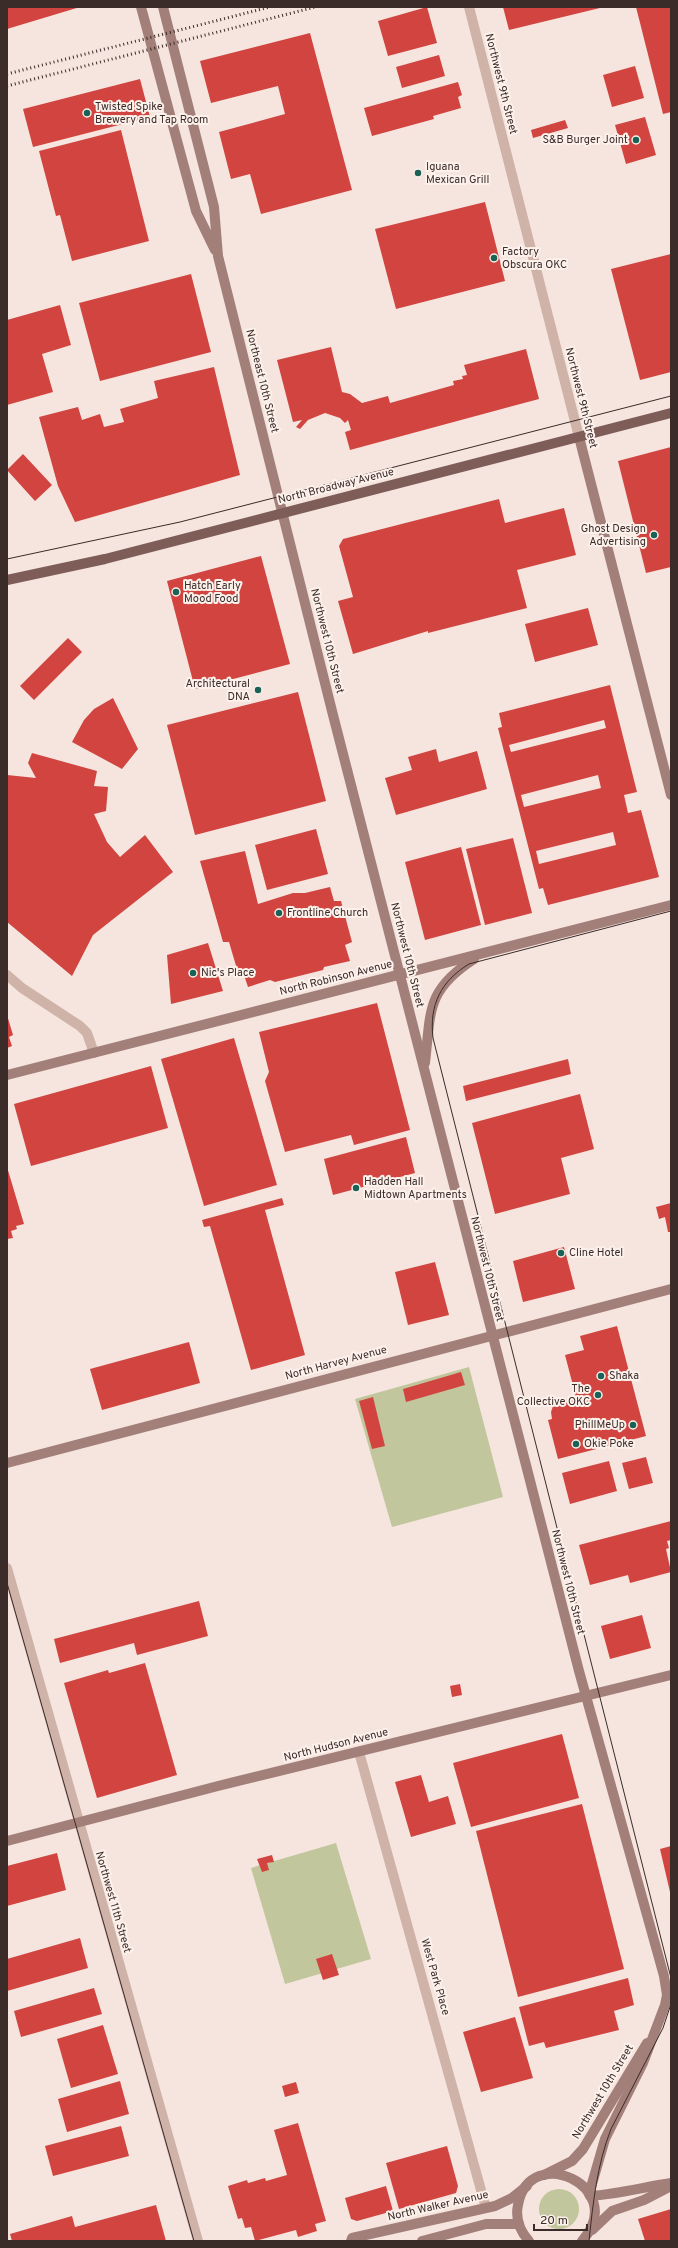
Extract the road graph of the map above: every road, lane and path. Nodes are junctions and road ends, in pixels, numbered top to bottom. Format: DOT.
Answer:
graph roads {
  1 [pos="142,7"];
  2 [pos="163,7"];
  3 [pos="469,7"];
  4 [pos="218,256"];
  5 [pos="671,413"];
  6 [pos="579,437"];
  7 [pos="283,512"];
  8 [pos="7,580"];
  9 [pos="671,795"];
  10 [pos="671,905"];
  11 [pos="482,954"];
  12 [pos="400,974"];
  13 [pos="7,975"];
  14 [pos="94,1052"];
  15 [pos="424,1069"];
  16 [pos="7,1075"];
  17 [pos="671,1289"];
  18 [pos="492,1335"];
  19 [pos="7,1463"];
  20 [pos="7,1568"];
  21 [pos="671,1675"];
  22 [pos="585,1695"];
  23 [pos="359,1752"];
  24 [pos="78,1823"];
  25 [pos="7,1841"];
  26 [pos="657,2029"];
  27 [pos="544,2175"];
  28 [pos="671,2184"];
  29 [pos="527,2186"];
  30 [pos="590,2195"];
  31 [pos="486,2208"];
  32 [pos="520,2227"];
  33 [pos="585,2238"];
  34 [pos="198,2241"];
  35 [pos="351,2241"];
  36 [pos="422,2241"];
  37 [pos="524,2241"];
  38 [pos="529,2241"];
  1 -- 4 [label="street, Northeast 10th Street"];
  2 -- 4 [label="street, Northeast 10th Street"];
  3 -- 6 [label="street, Northwest 9th Street"];
  4 -- 7 [label="street, Northeast 10th Street"];
  5 -- 6 [label="main road, North Broadway Avenue"];
  6 -- 7 [label="main road, North Broadway Avenue"];
  6 -- 9 [label="street, Northwest 9th Street"];
  7 -- 8 [label="main road, North Broadway Avenue"];
  7 -- 12 [label="street, Northwest 10th Street"];
  10 -- 11 [label="street, North Robinson Avenue"];
  11 -- 12 [label="street, North Robinson Avenue"];
  11 -- 15 [label="street"];
  12 -- 14 [label="street, North Robinson Avenue"];
  12 -- 15 [label="street, Northwest 10th Street"];
  13 -- 14 [label="street"];
  14 -- 16 [label="street, North Robinson Avenue"];
  15 -- 18 [label="street, Northwest 10th Street"];
  17 -- 18 [label="street, North Harvey Avenue"];
  18 -- 19 [label="street, North Harvey Avenue"];
  18 -- 22 [label="street, Northwest 10th Street"];
  20 -- 24 [label="street, Northwest 11th Street"];
  21 -- 22 [label="street, North Hudson Avenue"];
  22 -- 23 [label="street, North Hudson Avenue"];
  22 -- 26 [label="street, Northwest 10th Street"];
  23 -- 24 [label="street, North Hudson Avenue"];
  23 -- 31 [label="street, West Park Place"];
  24 -- 25 [label="street, North Hudson Avenue"];
  24 -- 34 [label="street, Northwest 11th Street"];
  26 -- 27 [label="street, Northwest 10th Street"];
  26 -- 30 [label="street, Northwest 10th Street"];
  27 -- 29 [label="street, Northwest 10th Street"];
  27 -- 30 [label="street"];
  28 -- 30 [label="street"];
  28 -- 33 [label="street"];
  29 -- 31 [label="street, North Walker Avenue"];
  29 -- 32 [label="street"];
  30 -- 33 [label="street"];
  31 -- 35 [label="street, North Walker Avenue"];
  32 -- 36 [label="street"];
  32 -- 37 [label="street"];
  32 -- 38 [label="street"];
}
